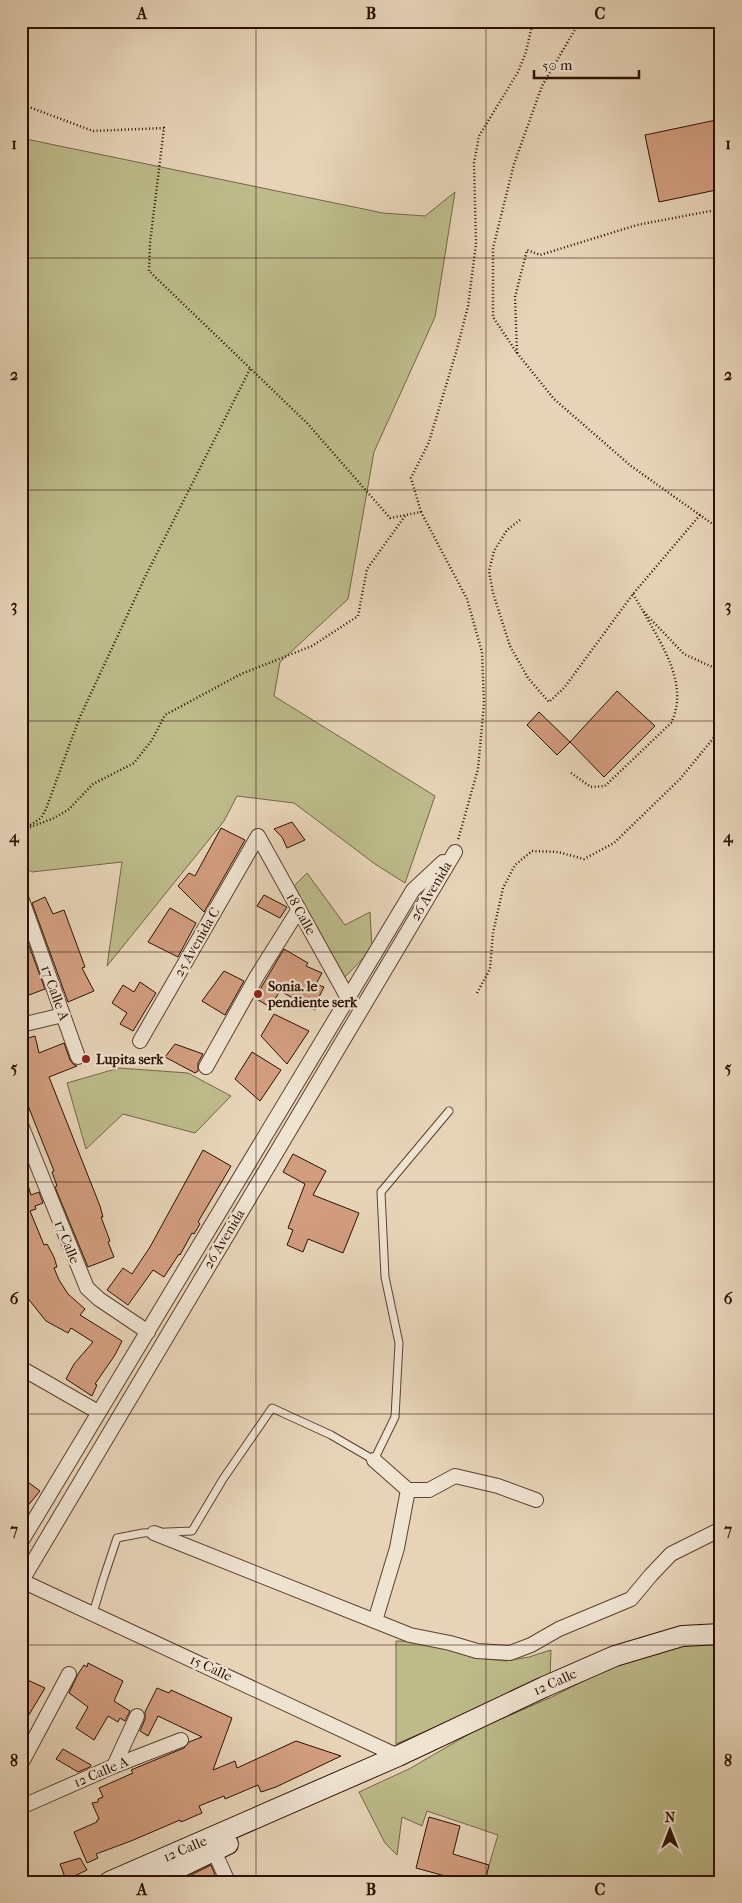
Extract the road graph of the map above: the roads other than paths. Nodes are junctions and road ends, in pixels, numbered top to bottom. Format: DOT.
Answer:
graph roads {
  1 [pos="254,843"];
  2 [pos="22,900"];
  3 [pos="299,909"];
  4 [pos="348,998"];
  5 [pos="63,1015"];
  6 [pos="21,1025"];
  7 [pos="140,1041"];
  8 [pos="78,1057"];
  9 [pos="206,1067"];
  10 [pos="449,1111"];
  11 [pos="21,1125"];
  12 [pos="148,1332"];
  13 [pos="22,1370"];
  14 [pos="98,1412"];
  15 [pos="374,1460"];
  16 [pos="408,1490"];
  17 [pos="536,1500"];
  18 [pos="721,1529"];
  19 [pos="154,1533"];
  20 [pos="21,1542"];
  21 [pos="22,1581"];
  22 [pos="93,1613"];
  23 [pos="375,1621"];
  24 [pos="721,1634"];
  25 [pos="69,1674"];
  26 [pos="137,1716"];
  27 [pos="181,1740"];
  28 [pos="398,1756"];
  29 [pos="21,1764"];
  30 [pos="114,1766"];
  31 [pos="21,1807"];
  32 [pos="214,1851"];
  33 [pos="109,1882"];
  34 [pos="149,1882"];
  35 [pos="228,1882"];
  1 -- 3 [label="street, 18 Calle"];
  1 -- 7 [label="street, 25 Avenida C"];
  2 -- 5 [label="street, 17 Calle A"];
  3 -- 4 [label="street, 18 Calle"];
  3 -- 9 [label="street"];
  4 -- 12 [label="street, 26 Avenida"];
  4 -- 21 [label="street, 26 Avenida"];
  5 -- 6 [label="street"];
  5 -- 8 [label="street, 17 Calle A"];
  10 -- 15 [label="lane"];
  11 -- 12 [label="street, 17 Calle"];
  12 -- 14 [label="street, 26 Avenida"];
  13 -- 14 [label="street"];
  14 -- 20 [label="street, 26 Avenida"];
  15 -- 16 [label="street"];
  15 -- 19 [label="lane"];
  16 -- 17 [label="street"];
  16 -- 23 [label="street"];
  18 -- 23 [label="street"];
  19 -- 22 [label="lane"];
  19 -- 23 [label="street"];
  21 -- 22 [label="street, 15 Calle"];
  22 -- 28 [label="street, 15 Calle"];
  24 -- 28 [label="main road, 12 Calle"];
  25 -- 29 [label="street"];
  26 -- 30 [label="street"];
  27 -- 30 [label="street, 12 Calle A"];
  28 -- 32 [label="main road, 12 Calle"];
  28 -- 33 [label="main road, 12 Calle"];
  30 -- 31 [label="street, 12 Calle A"];
  32 -- 34 [label="main road, 12 Calle"];
  32 -- 35 [label="street"];
}
